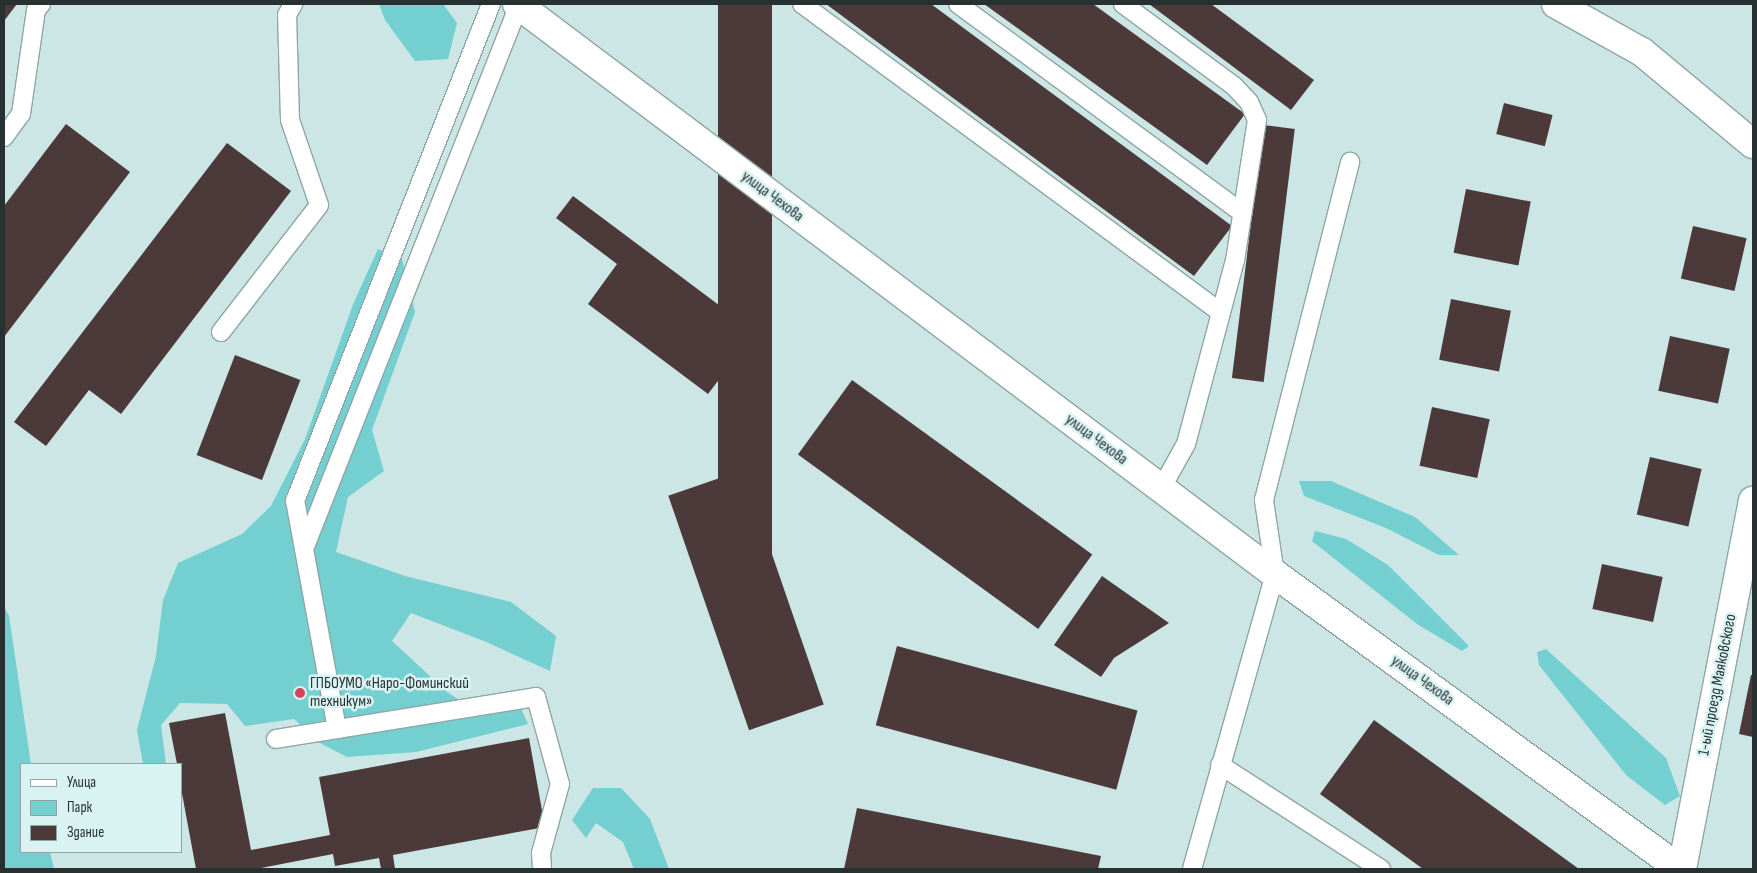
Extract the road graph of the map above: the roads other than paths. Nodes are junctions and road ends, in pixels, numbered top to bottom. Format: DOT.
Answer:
graph roads {
  1 [pos="41,4"];
  2 [pos="293,4"];
  3 [pos="491,4"];
  4 [pos="518,4"];
  5 [pos="802,4"];
  6 [pos="958,4"];
  7 [pos="1122,4"];
  8 [pos="1556,4"];
  9 [pos="4,137"];
  10 [pos="1753,144"];
  11 [pos="1350,162"];
  12 [pos="1242,213"];
  13 [pos="1220,312"];
  14 [pos="221,332"];
  15 [pos="1161,489"];
  16 [pos="1753,501"];
  17 [pos="304,550"];
  18 [pos="1275,574"];
  19 [pos="337,729"];
  20 [pos="276,739"];
  21 [pos="1220,765"];
  22 [pos="542,869"];
  23 [pos="1192,869"];
  24 [pos="1381,869"];
  25 [pos="1681,869"];
  1 -- 9 [label="lane"];
  2 -- 14 [label="lane"];
  3 -- 17 [label="lane"];
  4 -- 15 [label="street, улица Чехова"];
  4 -- 17 [label="lane"];
  5 -- 13 [label="lane"];
  6 -- 12 [label="lane"];
  7 -- 12 [label="lane"];
  8 -- 10 [label="street"];
  11 -- 18 [label="lane"];
  12 -- 13 [label="lane"];
  13 -- 15 [label="lane"];
  15 -- 18 [label="street, улица Чехова"];
  16 -- 25 [label="street, 1-ый проезд Маяковского"];
  17 -- 19 [label="lane"];
  18 -- 21 [label="lane"];
  18 -- 25 [label="street, улица Чехова"];
  19 -- 20 [label="lane"];
  19 -- 22 [label="lane"];
  21 -- 23 [label="lane"];
  21 -- 24 [label="lane"];
}
